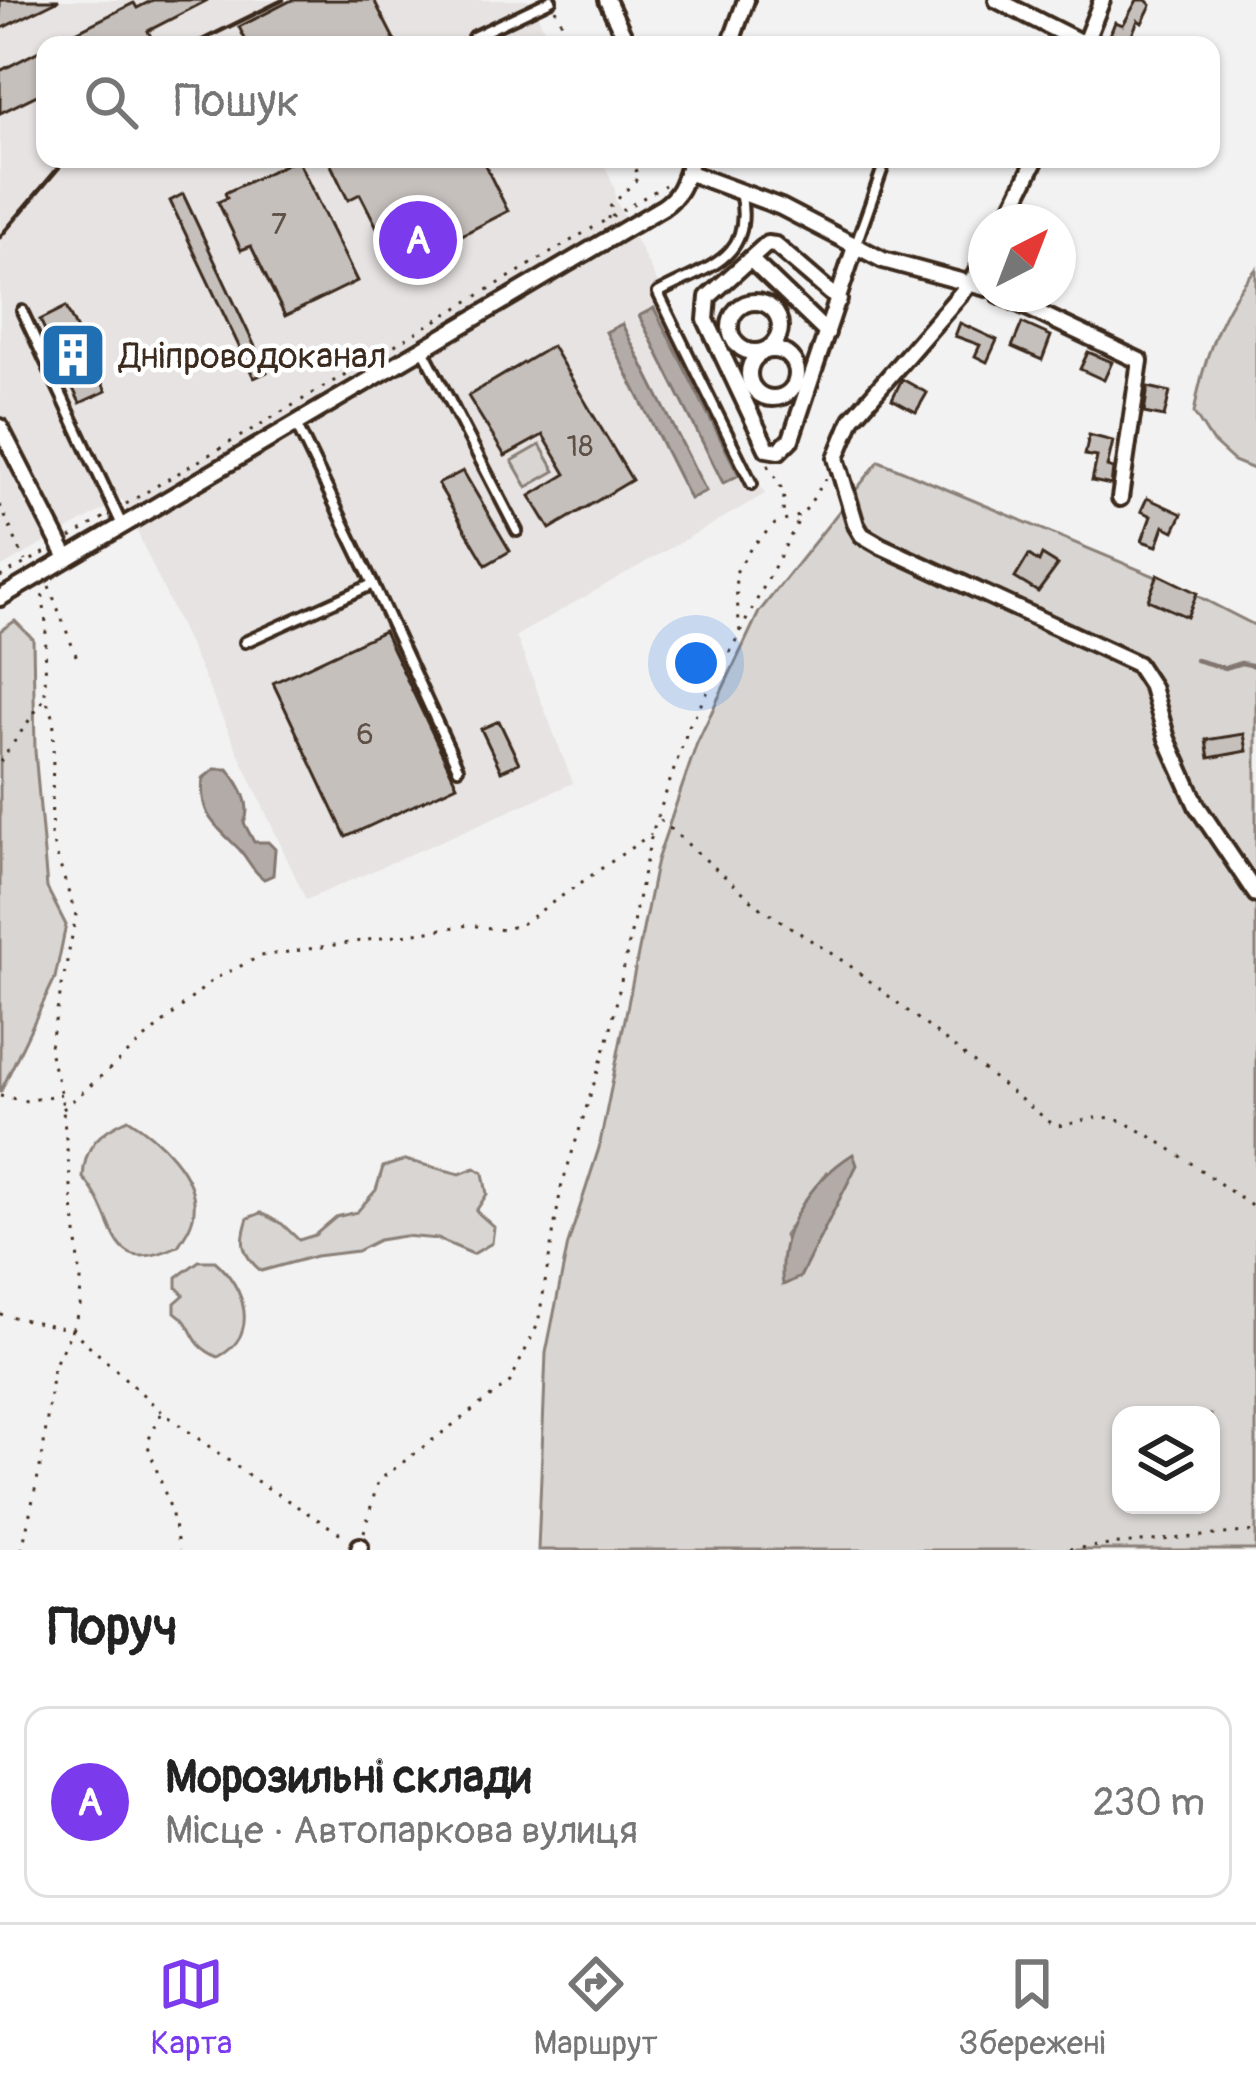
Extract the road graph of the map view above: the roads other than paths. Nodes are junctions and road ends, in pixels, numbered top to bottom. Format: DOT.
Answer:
graph roads {
  1 [pos="551,0"];
  2 [pos="607,0"];
  3 [pos="746,0"];
  4 [pos="997,0"];
  5 [pos="1102,0"];
  6 [pos="475,36"];
  7 [pos="624,36"];
  8 [pos="733,36"];
  9 [pos="1067,36"];
  10 [pos="1088,36"];
  11 [pos="686,168"];
  12 [pos="697,168"];
  13 [pos="883,168"];
  14 [pos="1032,168"];
  15 [pos="740,190"];
  16 [pos="1015,204"];
  17 [pos="855,247"];
  18 [pos="750,259"];
  19 [pos="728,278"];
  20 [pos="968,282"];
  21 [pos="968,297"];
  22 [pos="839,300"];
  23 [pos="745,304"];
  24 [pos="22,310"];
  25 [pos="1036,312"];
  26 [pos="827,333"];
  27 [pos="424,351"];
  28 [pos="297,426"];
  29 [pos="0,427"];
  30 [pos="752,484"];
  31 [pos="1120,498"];
  32 [pos="122,527"];
  33 [pos="517,531"];
  34 [pos="64,551"];
  35 [pos="373,584"];
  36 [pos="0,598"];
  37 [pos="245,642"];
  38 [pos="458,768"];
  39 [pos="1256,894"];
  1 -- 6 [label="lane"];
  2 -- 7 [label="street"];
  3 -- 8 [label="street"];
  4 -- 9 [label="street"];
  5 -- 10 [label="street"];
  11 -- 27 [label="street"];
  12 -- 15 [label="street"];
  13 -- 17 [label="lane"];
  14 -- 16 [label="street"];
  15 -- 17 [label="street"];
  15 -- 30 [label="lane"];
  17 -- 20 [label="street"];
  17 -- 22 [label="street"];
  18 -- 19 [label="street"];
  18 -- 22 [label="street"];
  18 -- 26 [label="street"];
  19 -- 23 [label="street"];
  19 -- 26 [label="street"];
  21 -- 39 [label="street"];
  22 -- 26 [label="street"];
  23 -- 23 [label="street"];
  24 -- 32 [label="lane"];
  25 -- 31 [label="street"];
  27 -- 28 [label="street"];
  27 -- 33 [label="lane"];
  28 -- 32 [label="street"];
  28 -- 35 [label="lane"];
  29 -- 34 [label="street"];
  32 -- 34 [label="street"];
  34 -- 36 [label="street"];
  35 -- 37 [label="lane"];
  35 -- 38 [label="lane"];
}
